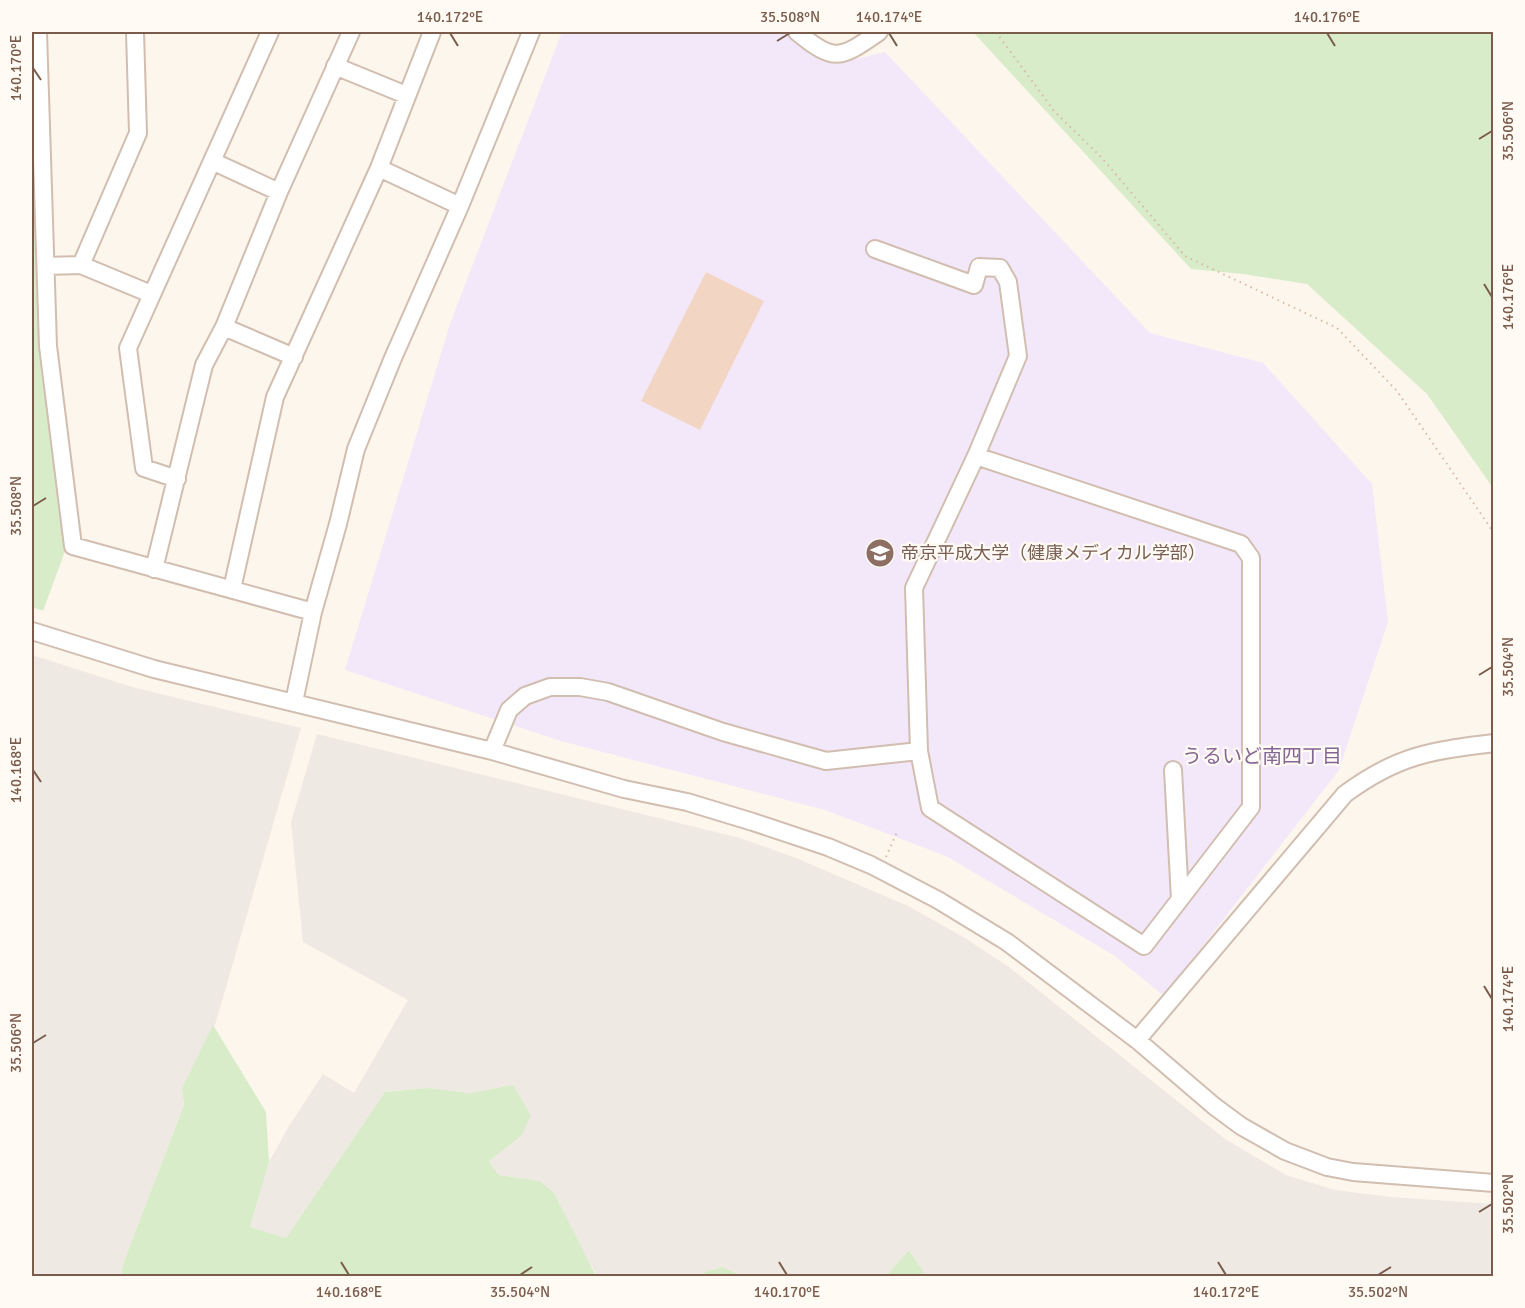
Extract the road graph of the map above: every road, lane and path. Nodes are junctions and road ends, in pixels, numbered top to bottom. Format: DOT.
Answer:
graph roads {
  1 [pos="38,32"];
  2 [pos="135,32"];
  3 [pos="351,32"];
  4 [pos="432,32"];
  5 [pos="531,32"];
  6 [pos="797,32"];
  7 [pos="879,32"];
  8 [pos="996,32"];
  9 [pos="263,34"];
  10 [pos="335,66"];
  11 [pos="406,95"];
  12 [pos="212,161"];
  13 [pos="379,168"];
  14 [pos="279,192"];
  15 [pos="460,206"];
  16 [pos="875,249"];
  17 [pos="81,265"];
  18 [pos="46,266"];
  19 [pos="151,294"];
  20 [pos="224,327"];
  21 [pos="294,357"];
  22 [pos="976,456"];
  23 [pos="177,479"];
  24 [pos="1494,532"];
  25 [pos="154,569"];
  26 [pos="232,589"];
  27 [pos="313,612"];
  28 [pos="32,631"];
  29 [pos="294,702"];
  30 [pos="1494,743"];
  31 [pos="492,751"];
  32 [pos="919,751"];
  33 [pos="1173,770"];
  34 [pos="897,832"];
  35 [pos="880,870"];
  36 [pos="1180,899"];
  37 [pos="1137,1040"];
  38 [pos="1494,1184"];
  1 -- 18 [label="street"];
  2 -- 17 [label="street"];
  3 -- 10 [label="street"];
  4 -- 11 [label="street"];
  5 -- 15 [label="street"];
  6 -- 7 [label="street"];
  8 -- 24 [label="path"];
  9 -- 12 [label="street"];
  10 -- 11 [label="street"];
  10 -- 14 [label="street"];
  11 -- 13 [label="street"];
  12 -- 14 [label="street"];
  12 -- 19 [label="street"];
  13 -- 15 [label="street"];
  13 -- 21 [label="street"];
  14 -- 20 [label="street"];
  15 -- 27 [label="street"];
  16 -- 22 [label="street"];
  17 -- 18 [label="street"];
  17 -- 19 [label="street"];
  18 -- 25 [label="street"];
  19 -- 23 [label="street"];
  20 -- 21 [label="street"];
  20 -- 23 [label="street"];
  21 -- 26 [label="street"];
  22 -- 32 [label="street"];
  22 -- 36 [label="street"];
  23 -- 25 [label="street"];
  25 -- 26 [label="street"];
  26 -- 27 [label="street"];
  27 -- 29 [label="street"];
  28 -- 29 [label="street"];
  29 -- 31 [label="street"];
  30 -- 37 [label="street"];
  31 -- 32 [label="street"];
  31 -- 35 [label="street"];
  32 -- 36 [label="street"];
  33 -- 36 [label="street"];
  34 -- 35 [label="path"];
  35 -- 37 [label="street"];
  37 -- 38 [label="street"];
}
